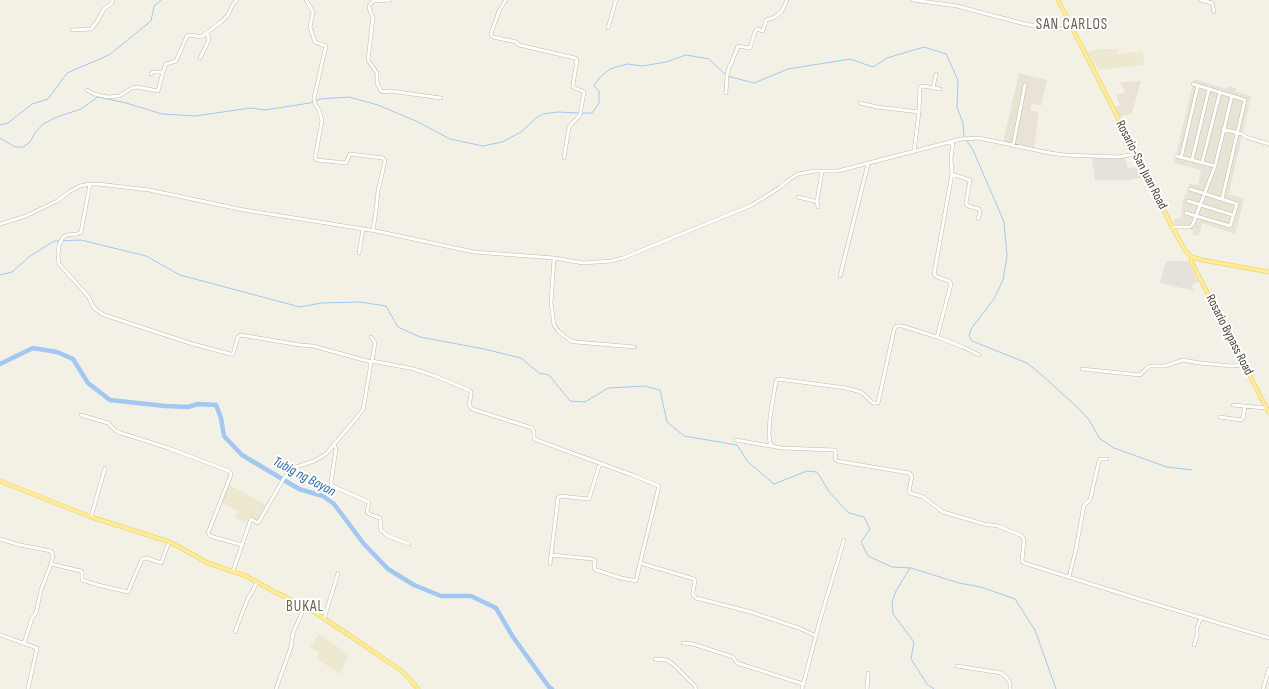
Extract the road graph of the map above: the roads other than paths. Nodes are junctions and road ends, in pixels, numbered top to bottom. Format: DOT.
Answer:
graph roads {
  1 [pos="113,0"];
  2 [pos="237,0"];
  3 [pos="306,0"];
  4 [pos="390,0"];
  5 [pos="506,0"];
  6 [pos="616,0"];
  7 [pos="786,0"];
  8 [pos="913,0"];
  9 [pos="1058,0"];
  10 [pos="1201,0"];
  11 [pos="1214,12"];
  12 [pos="1071,26"];
  13 [pos="608,28"];
  14 [pos="72,30"];
  15 [pos="207,33"];
  16 [pos="200,58"];
  17 [pos="164,72"];
  18 [pos="151,74"];
  19 [pos="936,74"];
  20 [pos="1193,84"];
  21 [pos="1198,85"];
  22 [pos="1025,86"];
  23 [pos="933,88"];
  24 [pos="940,89"];
  25 [pos="1209,89"];
  26 [pos="87,90"];
  27 [pos="1220,92"];
  28 [pos="726,93"];
  29 [pos="1232,96"];
  30 [pos="441,98"];
  31 [pos="860,103"];
  32 [pos="919,112"];
  33 [pos="1223,129"];
  34 [pos="1238,132"];
  35 [pos="954,141"];
  36 [pos="1269,144"];
  37 [pos="1013,146"];
  38 [pos="914,152"];
  39 [pos="1135,154"];
  40 [pos="1176,156"];
  41 [pos="564,158"];
  42 [pos="1180,158"];
  43 [pos="1192,160"];
  44 [pos="1202,163"];
  45 [pos="868,164"];
  46 [pos="1215,166"];
  47 [pos="822,172"];
  48 [pos="952,174"];
  49 [pos="90,184"];
  50 [pos="1190,189"];
  51 [pos="1204,194"];
  52 [pos="798,198"];
  53 [pos="1222,199"];
  54 [pos="817,201"];
  55 [pos="1188,201"];
  56 [pos="1200,204"];
  57 [pos="818,207"];
  58 [pos="1186,213"];
  59 [pos="1233,215"];
  60 [pos="1196,216"];
  61 [pos="978,219"];
  62 [pos="0,224"];
  63 [pos="1172,227"];
  64 [pos="363,229"];
  65 [pos="373,230"];
  66 [pos="359,254"];
  67 [pos="1192,257"];
  68 [pos="554,258"];
  69 [pos="1269,272"];
  70 [pos="840,276"];
  71 [pos="371,337"];
  72 [pos="937,337"];
  73 [pos="635,347"];
  74 [pos="979,355"];
  75 [pos="371,361"];
  76 [pos="1244,365"];
  77 [pos="1082,369"];
  78 [pos="1233,405"];
  79 [pos="1245,406"];
  80 [pos="1266,408"];
  81 [pos="1269,413"];
  82 [pos="80,415"];
  83 [pos="1220,417"];
  84 [pos="736,440"];
  85 [pos="334,444"];
  86 [pos="773,446"];
  87 [pos="1107,459"];
  88 [pos="600,463"];
  89 [pos="105,468"];
  90 [pos="0,481"];
  91 [pos="91,516"];
  92 [pos="0,539"];
  93 [pos="844,540"];
  94 [pos="170,542"];
  95 [pos="409,544"];
  96 [pos="242,545"];
  97 [pos="551,555"];
  98 [pos="640,562"];
  99 [pos="51,564"];
  100 [pos="550,564"];
  101 [pos="232,571"];
  102 [pos="338,573"];
  103 [pos="1069,577"];
  104 [pos="257,582"];
  105 [pos="305,606"];
  106 [pos="1201,617"];
  107 [pos="324,619"];
  108 [pos="235,632"];
  109 [pos="0,636"];
  110 [pos="816,636"];
  111 [pos="1269,638"];
  112 [pos="24,643"];
  113 [pos="683,643"];
  114 [pos="1194,646"];
  115 [pos="655,659"];
  116 [pos="957,666"];
  117 [pos="1269,669"];
  118 [pos="868,673"];
  119 [pos="803,684"];
  120 [pos="28,689"];
  121 [pos="276,689"];
  122 [pos="418,689"];
  123 [pos="696,689"];
  124 [pos="802,689"];
  125 [pos="867,689"];
  126 [pos="1010,689"];
  127 [pos="1263,689"];
  1 -- 14 [label="street"];
  2 -- 15 [label="street"];
  3 -- 65 [label="street"];
  4 -- 30 [label="street"];
  5 -- 41 [label="street"];
  6 -- 13 [label="street"];
  7 -- 28 [label="street"];
  8 -- 12 [label="street"];
  9 -- 12 [label="main road, Rosario-San Juan Road"];
  10 -- 11 [label="street"];
  12 -- 39 [label="main road, Rosario-San Juan Road"];
  15 -- 16 [label="street"];
  15 -- 17 [label="street"];
  17 -- 18 [label="street"];
  17 -- 26 [label="street"];
  19 -- 23 [label="street"];
  20 -- 21 [label="street"];
  21 -- 25 [label="street"];
  21 -- 42 [label="street"];
  22 -- 37 [label="street"];
  23 -- 24 [label="street"];
  23 -- 32 [label="street"];
  25 -- 27 [label="street"];
  25 -- 43 [label="street"];
  27 -- 29 [label="street"];
  27 -- 44 [label="street"];
  29 -- 33 [label="street"];
  29 -- 34 [label="street"];
  31 -- 32 [label="street"];
  32 -- 38 [label="street"];
  33 -- 34 [label="street"];
  33 -- 46 [label="street"];
  34 -- 36 [label="street"];
  34 -- 53 [label="street"];
  35 -- 37 [label="street"];
  35 -- 38 [label="street"];
  35 -- 48 [label="street"];
  37 -- 39 [label="street"];
  38 -- 45 [label="street"];
  39 -- 63 [label="main road, Rosario-San Juan Road"];
  40 -- 42 [label="street"];
  42 -- 43 [label="street"];
  43 -- 44 [label="street"];
  44 -- 46 [label="street"];
  45 -- 47 [label="street"];
  45 -- 70 [label="street"];
  46 -- 51 [label="street"];
  47 -- 54 [label="street"];
  47 -- 68 [label="street"];
  48 -- 61 [label="street"];
  48 -- 72 [label="street"];
  49 -- 62 [label="street"];
  49 -- 64 [label="street"];
  49 -- 75 [label="street"];
  50 -- 51 [label="street"];
  51 -- 53 [label="street"];
  51 -- 56 [label="street"];
  52 -- 54 [label="street"];
  53 -- 59 [label="street"];
  54 -- 57 [label="street"];
  55 -- 56 [label="street"];
  56 -- 59 [label="street"];
  56 -- 60 [label="street"];
  58 -- 60 [label="street"];
  59 -- 60 [label="street"];
  60 -- 63 [label="street"];
  63 -- 67 [label="main road, Rosario-San Juan Road"];
  64 -- 65 [label="street"];
  64 -- 66 [label="street"];
  65 -- 68 [label="street"];
  67 -- 69 [label="main road"];
  67 -- 76 [label="main road, Rosario Bypass Road"];
  68 -- 73 [label="street"];
  71 -- 75 [label="street"];
  72 -- 74 [label="street"];
  72 -- 86 [label="street"];
  75 -- 85 [label="street"];
  75 -- 88 [label="street"];
  76 -- 77 [label="street"];
  76 -- 80 [label="main road, Rosario Bypass Road"];
  78 -- 79 [label="street"];
  79 -- 80 [label="street"];
  79 -- 83 [label="street"];
  80 -- 81 [label="main road, Rosario Bypass Road"];
  82 -- 96 [label="street"];
  84 -- 86 [label="street"];
  85 -- 95 [label="street"];
  85 -- 96 [label="street"];
  86 -- 103 [label="street"];
  87 -- 103 [label="street"];
  88 -- 97 [label="street"];
  88 -- 98 [label="street"];
  89 -- 91 [label="street"];
  90 -- 91 [label="main road"];
  91 -- 94 [label="main road"];
  92 -- 99 [label="street"];
  93 -- 110 [label="street"];
  94 -- 99 [label="street"];
  94 -- 101 [label="main road"];
  96 -- 101 [label="street"];
  97 -- 98 [label="street"];
  97 -- 100 [label="street"];
  98 -- 110 [label="street"];
  99 -- 112 [label="street"];
  101 -- 104 [label="main road"];
  102 -- 107 [label="street"];
  103 -- 106 [label="street"];
  104 -- 105 [label="main road"];
  104 -- 108 [label="street"];
  105 -- 107 [label="main road"];
  105 -- 121 [label="street"];
  106 -- 111 [label="street"];
  106 -- 114 [label="street"];
  107 -- 122 [label="main road"];
  109 -- 112 [label="street"];
  110 -- 119 [label="street"];
  112 -- 120 [label="street"];
  113 -- 119 [label="street"];
  115 -- 123 [label="street"];
  116 -- 126 [label="street"];
  117 -- 127 [label="street"];
  118 -- 125 [label="street"];
  119 -- 124 [label="street"];
}
